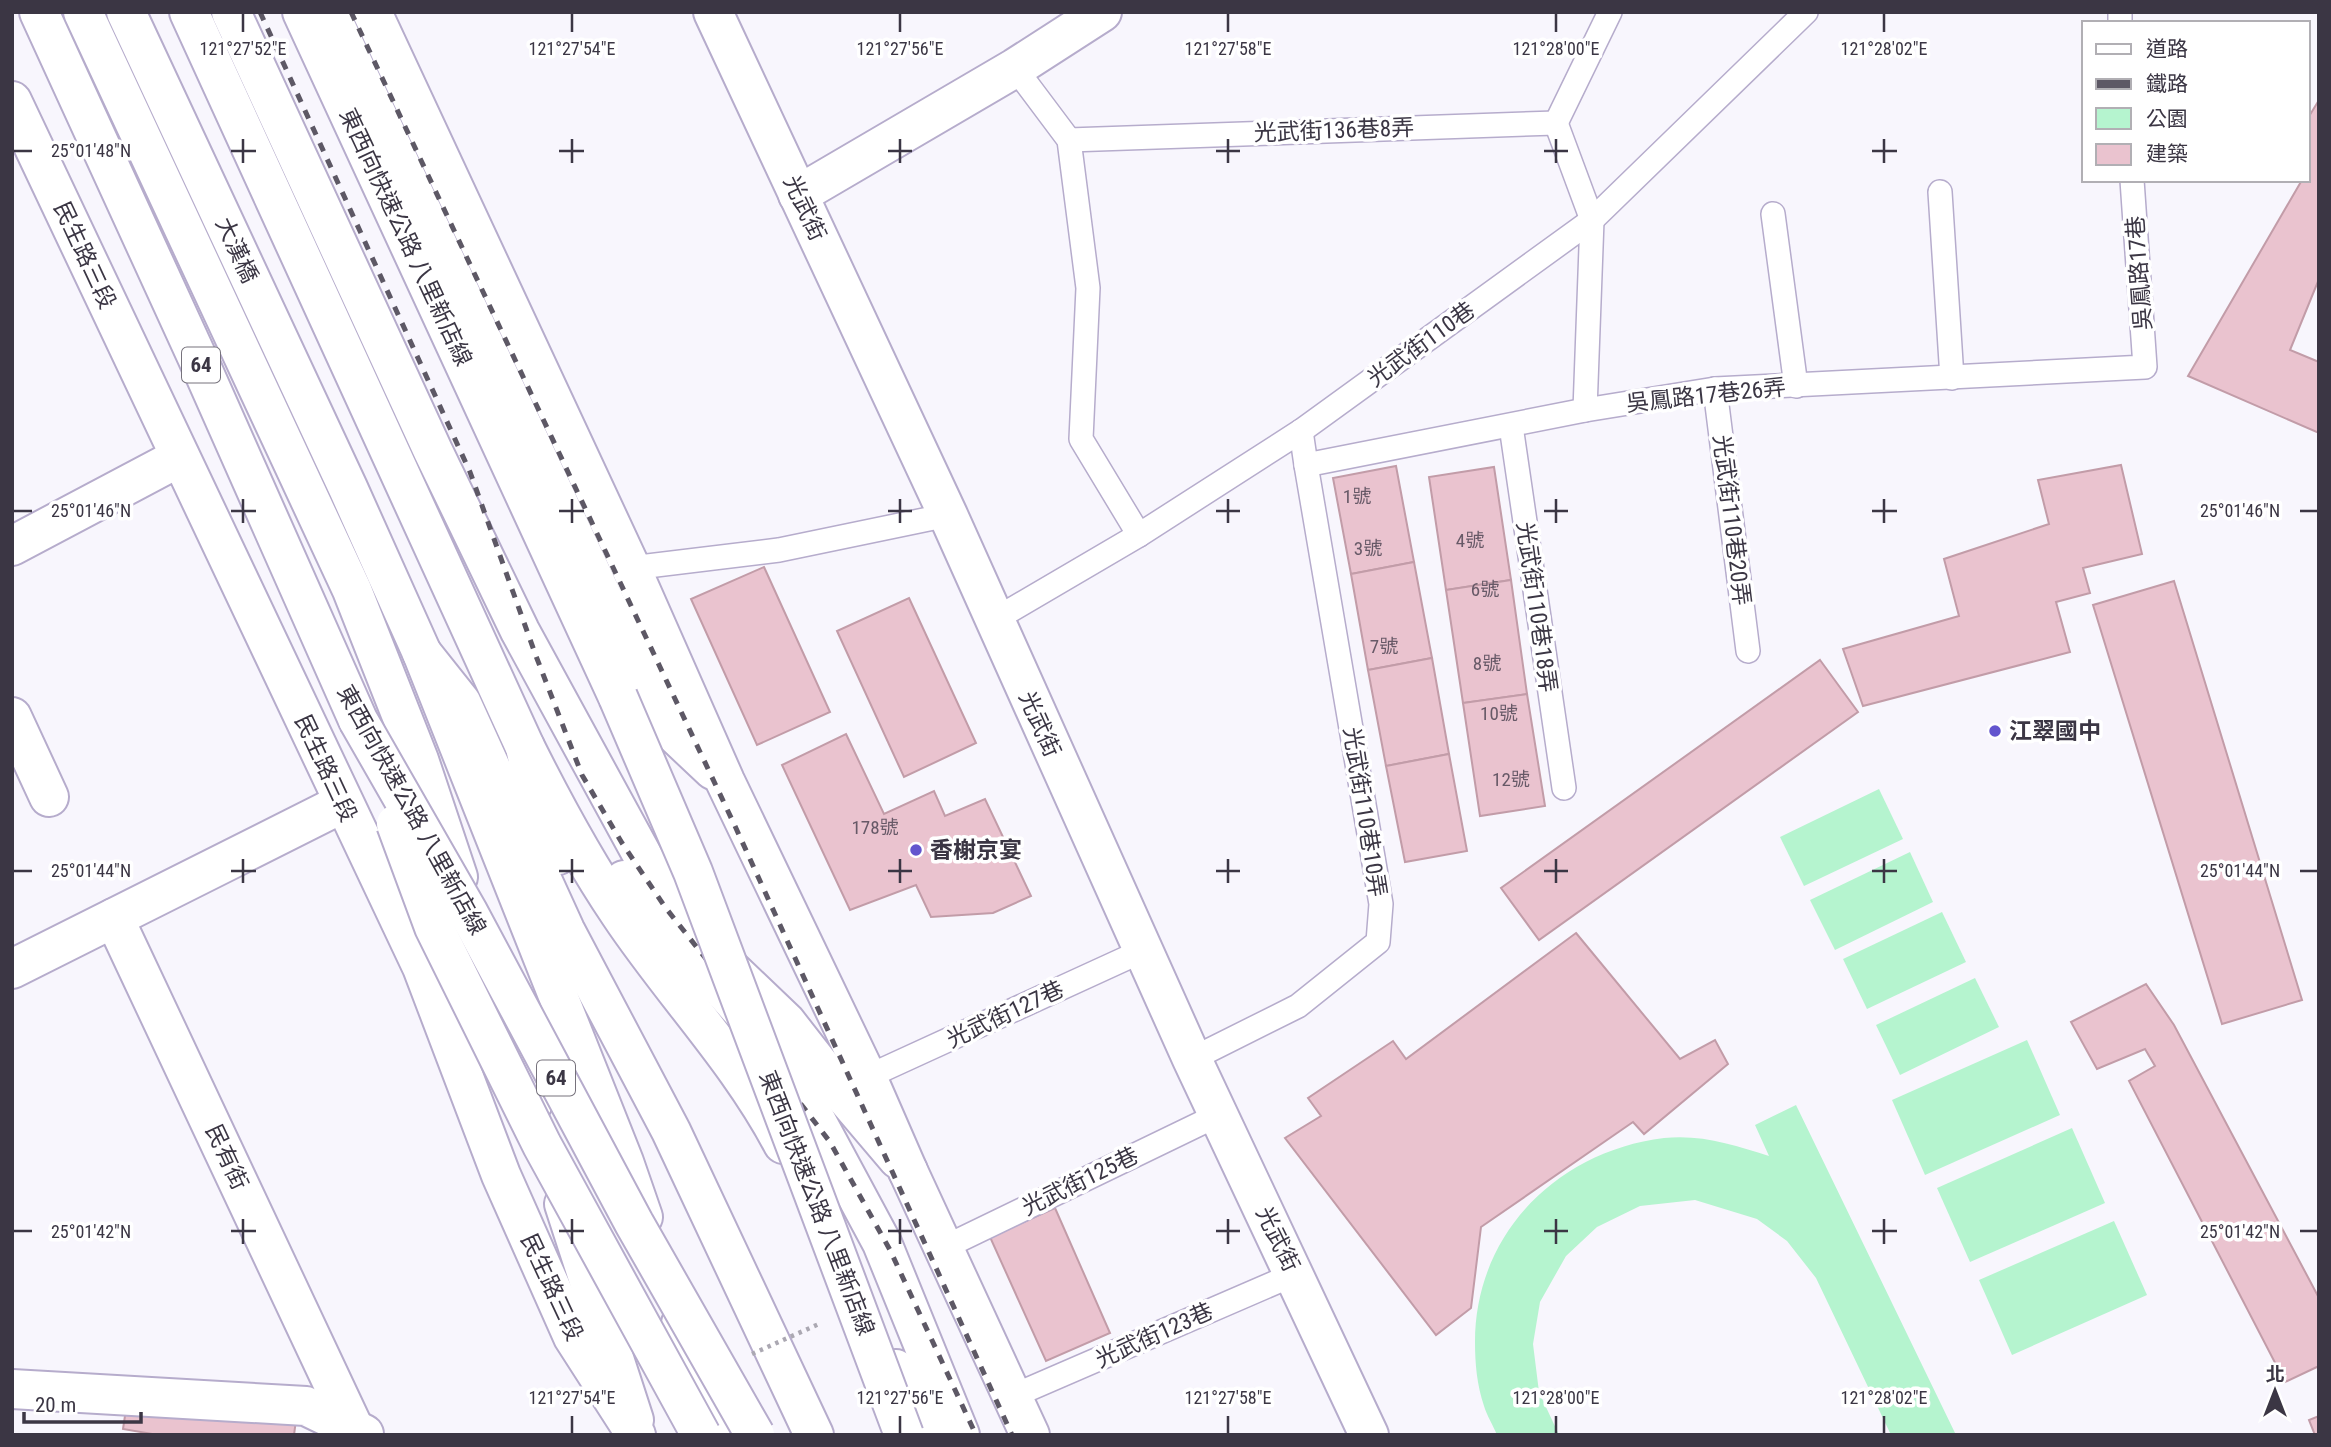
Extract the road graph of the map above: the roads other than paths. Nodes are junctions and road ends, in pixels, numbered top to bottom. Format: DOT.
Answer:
graph roads {
  1 [pos="39,12"];
  2 [pos="83,12"];
  3 [pos="127,12"];
  4 [pos="189,12"];
  5 [pos="231,12"];
  6 [pos="302,12"];
  7 [pos="329,12"];
  8 [pos="372,12"];
  9 [pos="713,12"];
  10 [pos="1102,12"];
  11 [pos="1610,12"];
  12 [pos="1806,12"];
  13 [pos="1015,68"];
  14 [pos="12,101"];
  15 [pos="1556,123"];
  16 [pos="1069,140"];
  17 [pos="2132,182"];
  18 [pos="1940,192"];
  19 [pos="798,195"];
  20 [pos="1773,214"];
  21 [pos="1592,219"];
  22 [pos="2145,367"];
  23 [pos="1952,378"];
  24 [pos="1796,386"];
  25 [pos="1715,389"];
  26 [pos="1585,410"];
  27 [pos="1511,426"];
  28 [pos="1301,431"];
  29 [pos="180,457"];
  30 [pos="1307,465"];
  31 [pos="948,515"];
  32 [pos="1139,535"];
  33 [pos="12,547"];
  34 [pos="631,568"];
  35 [pos="994,620"];
  36 [pos="1748,651"];
  37 [pos="422,653"];
  38 [pos="12,718"];
  39 [pos="358,720"];
  40 [pos="525,747"];
  41 [pos="725,781"];
  42 [pos="1564,788"];
  43 [pos="49,797"];
  44 [pos="343,803"];
  45 [pos="114,918"];
  46 [pos="1142,951"];
  47 [pos="12,969"];
  48 [pos="1192,1059"];
  49 [pos="867,1077"];
  50 [pos="1218,1115"];
  51 [pos="908,1171"];
  52 [pos="943,1248"];
  53 [pos="1295,1274"];
  54 [pos="14,1386"];
  55 [pos="1013,1396"];
  56 [pos="359,1433"];
  57 [pos="637,1435"];
  58 [pos="701,1435"];
  59 [pos="714,1435"];
  60 [pos="755,1435"];
  61 [pos="814,1435"];
  62 [pos="841,1435"];
  63 [pos="904,1435"];
  64 [pos="926,1435"];
  65 [pos="960,1435"];
  66 [pos="1030,1435"];
  67 [pos="1369,1435"];
  1 -- 39 [label="main road, 東西向快速公路 八里新店線 / 64"];
  2 -- 57 [label="main road"];
  3 -- 37 [label="main road, 大漢橋"];
  4 -- 40 [label="main road"];
  5 -- 51 [label="main road"];
  6 -- 63 [label="main road, 東西向快速公路 八里新店線, bridge"];
  7 -- 41 [label="main road"];
  8 -- 34 [label="main road"];
  9 -- 19 [label="main road, 光武街"];
  10 -- 13 [label="main road"];
  11 -- 15 [label="lane"];
  12 -- 21 [label="lane, 光武街110巷"];
  13 -- 16 [label="lane"];
  13 -- 19 [label="main road"];
  14 -- 29 [label="main road, 民生路三段"];
  15 -- 16 [label="lane, 光武街136巷8弄"];
  15 -- 21 [label="lane"];
  16 -- 32 [label="lane"];
  17 -- 22 [label="lane, 吳鳳路17巷"];
  18 -- 23 [label="lane"];
  19 -- 31 [label="main road, 光武街"];
  20 -- 24 [label="lane"];
  21 -- 26 [label="lane"];
  21 -- 28 [label="lane, 光武街110巷"];
  22 -- 23 [label="lane, 吳鳳路17巷26弄"];
  23 -- 24 [label="lane, 吳鳳路17巷26弄"];
  24 -- 25 [label="lane, 吳鳳路17巷26弄"];
  25 -- 26 [label="lane, 吳鳳路17巷26弄"];
  25 -- 36 [label="lane, 光武街110巷20弄"];
  26 -- 27 [label="lane, 吳鳳路17巷26弄"];
  27 -- 30 [label="lane, 吳鳳路17巷26弄"];
  27 -- 42 [label="lane, 光武街110巷18弄"];
  28 -- 30 [label="lane"];
  28 -- 32 [label="lane, 光武街110巷"];
  29 -- 33 [label="main road"];
  29 -- 44 [label="main road, 民生路三段"];
  30 -- 48 [label="lane, 光武街110巷10弄"];
  31 -- 34 [label="lane"];
  31 -- 35 [label="main road, 光武街"];
  32 -- 35 [label="lane, 光武街110巷"];
  34 -- 41 [label="main road"];
  35 -- 46 [label="main road, 光武街"];
  37 -- 59 [label="main road"];
  37 -- 61 [label="main road"];
  38 -- 43 [label="main road"];
  39 -- 58 [label="main road, bridge"];
  39 -- 60 [label="main road, 東西向快速公路 八里新店線 / 64, bridge"];
  40 -- 62 [label="main road"];
  40 -- 64 [label="main road"];
  40 -- 65 [label="main road"];
  41 -- 49 [label="main road"];
  44 -- 45 [label="main road"];
  44 -- 57 [label="main road, 民生路三段"];
  45 -- 47 [label="main road"];
  45 -- 56 [label="main road, 民有街"];
  46 -- 48 [label="main road, 光武街"];
  46 -- 49 [label="lane, 光武街127巷"];
  48 -- 50 [label="main road, 光武街"];
  49 -- 51 [label="main road"];
  50 -- 52 [label="lane, 光武街125巷"];
  50 -- 53 [label="main road, 光武街"];
  51 -- 52 [label="main road"];
  52 -- 55 [label="main road"];
  53 -- 55 [label="lane, 光武街123巷"];
  53 -- 67 [label="main road, 光武街"];
  54 -- 56 [label="main road"];
  55 -- 66 [label="main road"];
}
